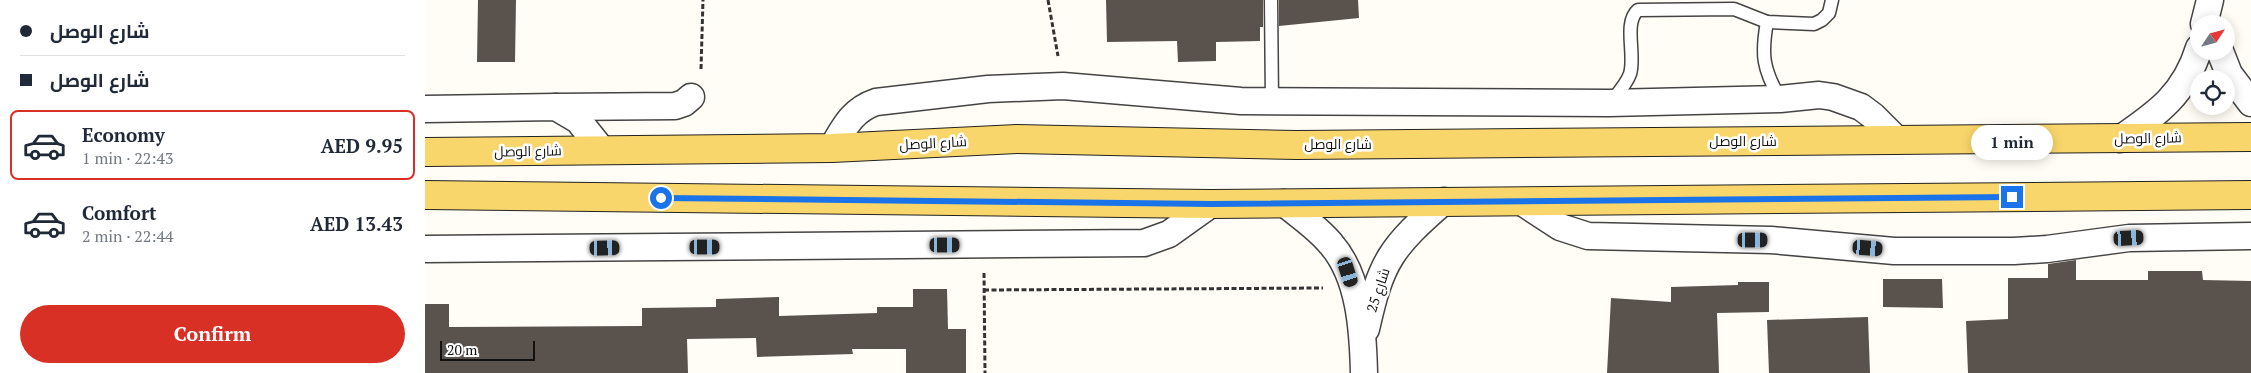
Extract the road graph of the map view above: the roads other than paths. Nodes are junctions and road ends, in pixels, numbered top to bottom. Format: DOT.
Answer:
graph roads {
  1 [pos="1271,0"];
  2 [pos="1832,0"];
  3 [pos="2211,0"];
  4 [pos="2207,15"];
  5 [pos="2214,15"];
  6 [pos="1767,22"];
  7 [pos="2194,60"];
  8 [pos="2224,60"];
  9 [pos="691,96"];
  10 [pos="1780,98"];
  11 [pos="1272,102"];
  12 [pos="2251,102"];
  13 [pos="1609,103"];
  14 [pos="556,106"];
  15 [pos="425,108"];
  16 [pos="2251,137"];
  17 [pos="2120,139"];
  18 [pos="1897,140"];
  19 [pos="831,148"];
  20 [pos="602,150"];
  21 [pos="425,152"];
  22 [pos="425,195"];
  23 [pos="2251,195"];
  24 [pos="1444,201"];
  25 [pos="1522,202"];
  26 [pos="1284,203"];
  27 [pos="1211,204"];
  28 [pos="2251,236"];
  29 [pos="425,249"];
  30 [pos="1363,342"];
  31 [pos="1364,373"];
  1 -- 11 [label="lane"];
  2 -- 6 [label="lane"];
  3 -- 4 [label="street"];
  3 -- 5 [label="street"];
  6 -- 10 [label="lane"];
  6 -- 13 [label="lane"];
  7 -- 17 [label="street"];
  8 -- 12 [label="street"];
  9 -- 14 [label="street"];
  10 -- 13 [label="street"];
  10 -- 18 [label="street"];
  11 -- 13 [label="street"];
  11 -- 19 [label="street"];
  14 -- 15 [label="street"];
  14 -- 20 [label="street"];
  16 -- 17 [label="main road, شارع الوصل"];
  17 -- 18 [label="main road, شارع الوصل"];
  18 -- 19 [label="main road, شارع الوصل"];
  19 -- 20 [label="main road, شارع الوصل"];
  20 -- 21 [label="main road, شارع الوصل"];
  22 -- 27 [label="main road"];
  23 -- 25 [label="main road"];
  24 -- 25 [label="main road"];
  24 -- 26 [label="main road"];
  24 -- 30 [label="street, شارع 25"];
  25 -- 28 [label="street"];
  26 -- 27 [label="main road"];
  26 -- 30 [label="street, شارع 25"];
  27 -- 29 [label="street"];
  30 -- 31 [label="street, شارع 25"];
}
